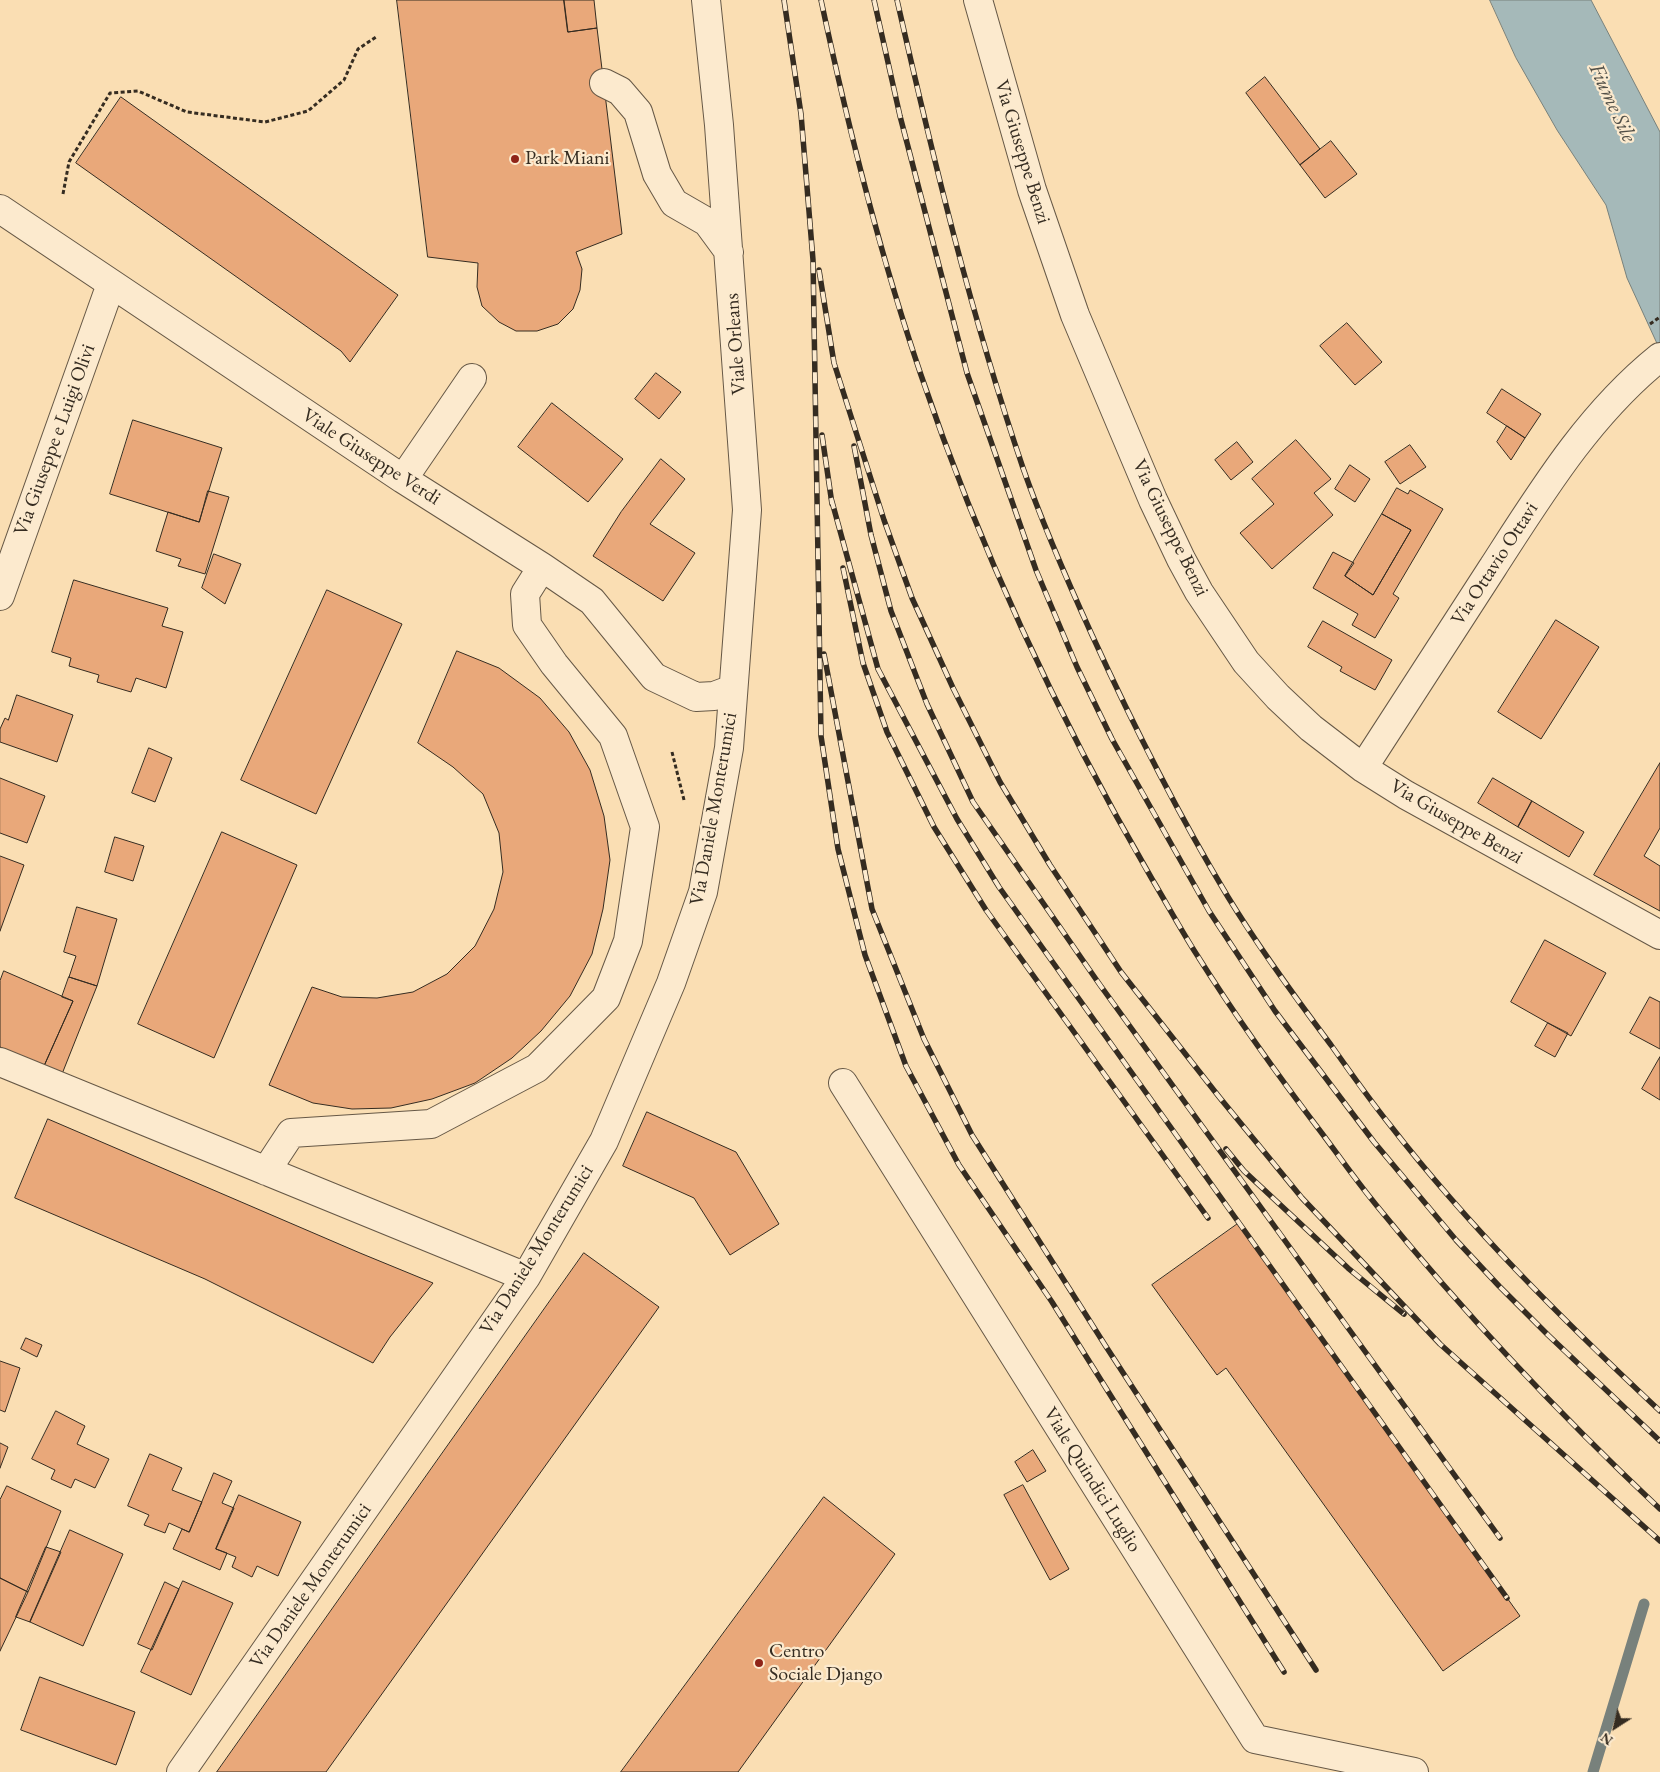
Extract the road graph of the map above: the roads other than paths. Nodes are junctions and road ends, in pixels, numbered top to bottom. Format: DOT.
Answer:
graph roads {
  1 [pos="706,0"];
  2 [pos="978,0"];
  3 [pos="604,83"];
  4 [pos="0,209"];
  5 [pos="729,252"];
  6 [pos="111,284"];
  7 [pos="1651,364"];
  8 [pos="472,378"];
  9 [pos="404,480"];
  10 [pos="542,567"];
  11 [pos="0,596"];
  12 [pos="734,689"];
  13 [pos="1363,768"];
  14 [pos="1660,935"];
  15 [pos="0,1062"];
  16 [pos="843,1083"];
  17 [pos="266,1171"];
  18 [pos="526,1277"];
  19 [pos="181,1772"];
  20 [pos="1414,1772"];
  1 -- 5 [label="street, Viale Orleans"];
  2 -- 13 [label="street, Via Giuseppe Benzi"];
  3 -- 5 [label="street"];
  4 -- 6 [label="street, Viale Giuseppe Verdi"];
  5 -- 12 [label="street, Viale Orleans"];
  6 -- 9 [label="street, Viale Giuseppe Verdi"];
  6 -- 11 [label="street, Via Giuseppe e Luigi Olivi"];
  7 -- 13 [label="street, Via Ottavio Ottavi"];
  8 -- 9 [label="street"];
  9 -- 10 [label="street, Viale Giuseppe Verdi"];
  10 -- 12 [label="street, Viale Giuseppe Verdi"];
  10 -- 17 [label="street"];
  12 -- 18 [label="street, Via Daniele Monterumici"];
  13 -- 14 [label="street, Via Giuseppe Benzi"];
  15 -- 17 [label="street"];
  16 -- 20 [label="street, Viale Quindici Luglio"];
  17 -- 18 [label="street"];
  18 -- 19 [label="street, Via Daniele Monterumici"];
}
